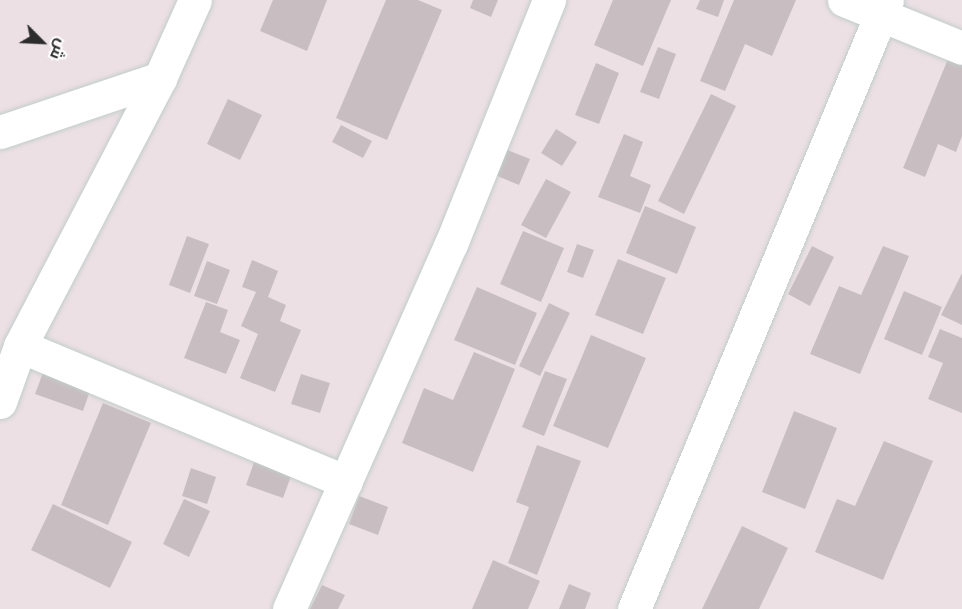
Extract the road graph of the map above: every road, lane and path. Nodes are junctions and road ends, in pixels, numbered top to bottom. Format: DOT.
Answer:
graph roads {
  1 [pos="195,0"];
  2 [pos="549,0"];
  3 [pos="844,0"];
  4 [pos="884,8"];
  5 [pos="962,48"];
  6 [pos="160,78"];
  7 [pos="0,132"];
  8 [pos="20,346"];
  9 [pos="0,402"];
  10 [pos="346,482"];
  11 [pos="289,609"];
  12 [pos="634,609"];
  1 -- 6 [label="street"];
  2 -- 10 [label="street"];
  3 -- 4 [label="street"];
  4 -- 5 [label="street"];
  4 -- 12 [label="street"];
  6 -- 7 [label="street"];
  6 -- 8 [label="street"];
  8 -- 9 [label="street"];
  8 -- 10 [label="street"];
  10 -- 11 [label="street"];
}
